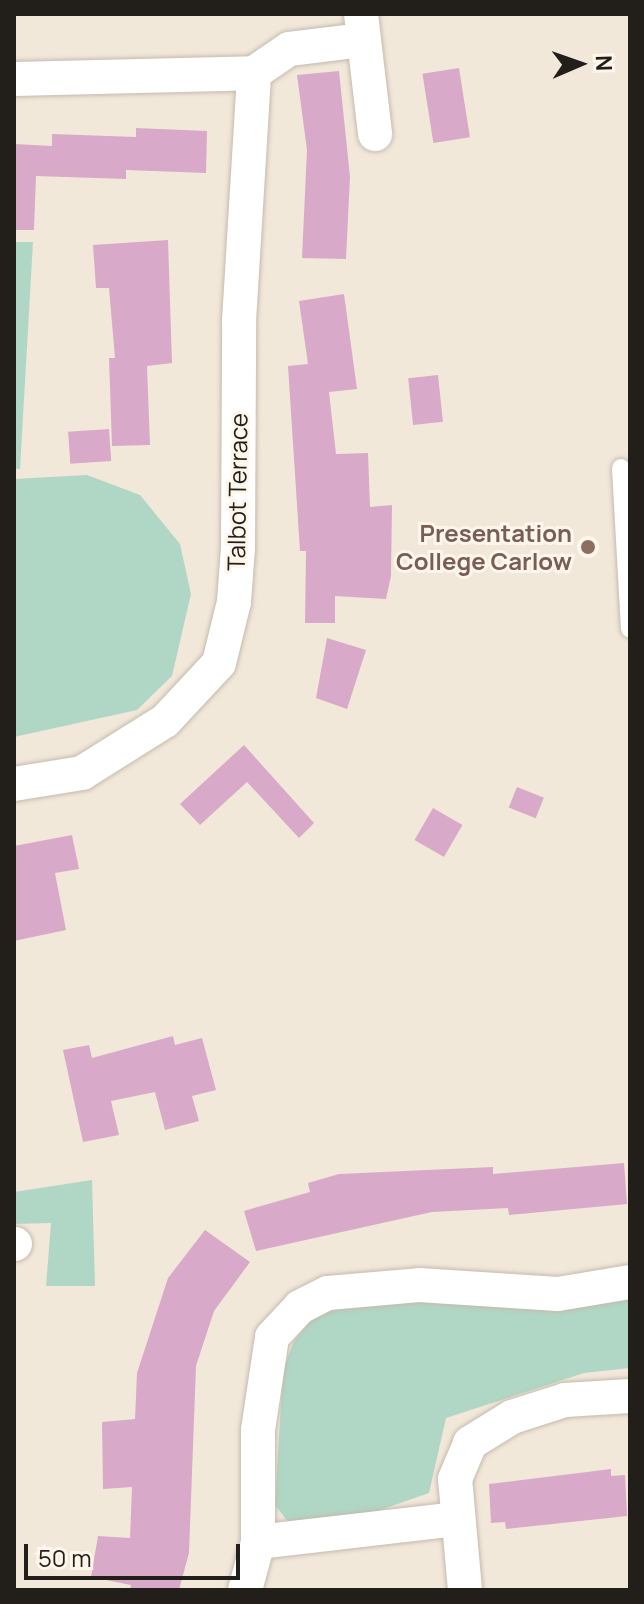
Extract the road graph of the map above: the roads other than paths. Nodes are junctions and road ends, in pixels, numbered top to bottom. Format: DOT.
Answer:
graph roads {
  1 [pos="362,27"];
  2 [pos="254,73"];
  3 [pos="14,79"];
  4 [pos="375,134"];
  5 [pos="621,468"];
  6 [pos="630,629"];
  7 [pos="14,784"];
  8 [pos="630,1282"];
  9 [pos="630,1396"];
  10 [pos="458,1519"];
  11 [pos="258,1542"];
  12 [pos="245,1590"];
  13 [pos="465,1590"];
  1 -- 2 [label="street"];
  1 -- 4 [label="street"];
  2 -- 3 [label="street"];
  2 -- 7 [label="street, Talbot Terrace"];
  5 -- 6 [label="lane"];
  8 -- 11 [label="street"];
  9 -- 10 [label="street"];
  10 -- 11 [label="street"];
  10 -- 13 [label="street"];
  11 -- 12 [label="street"];
}
